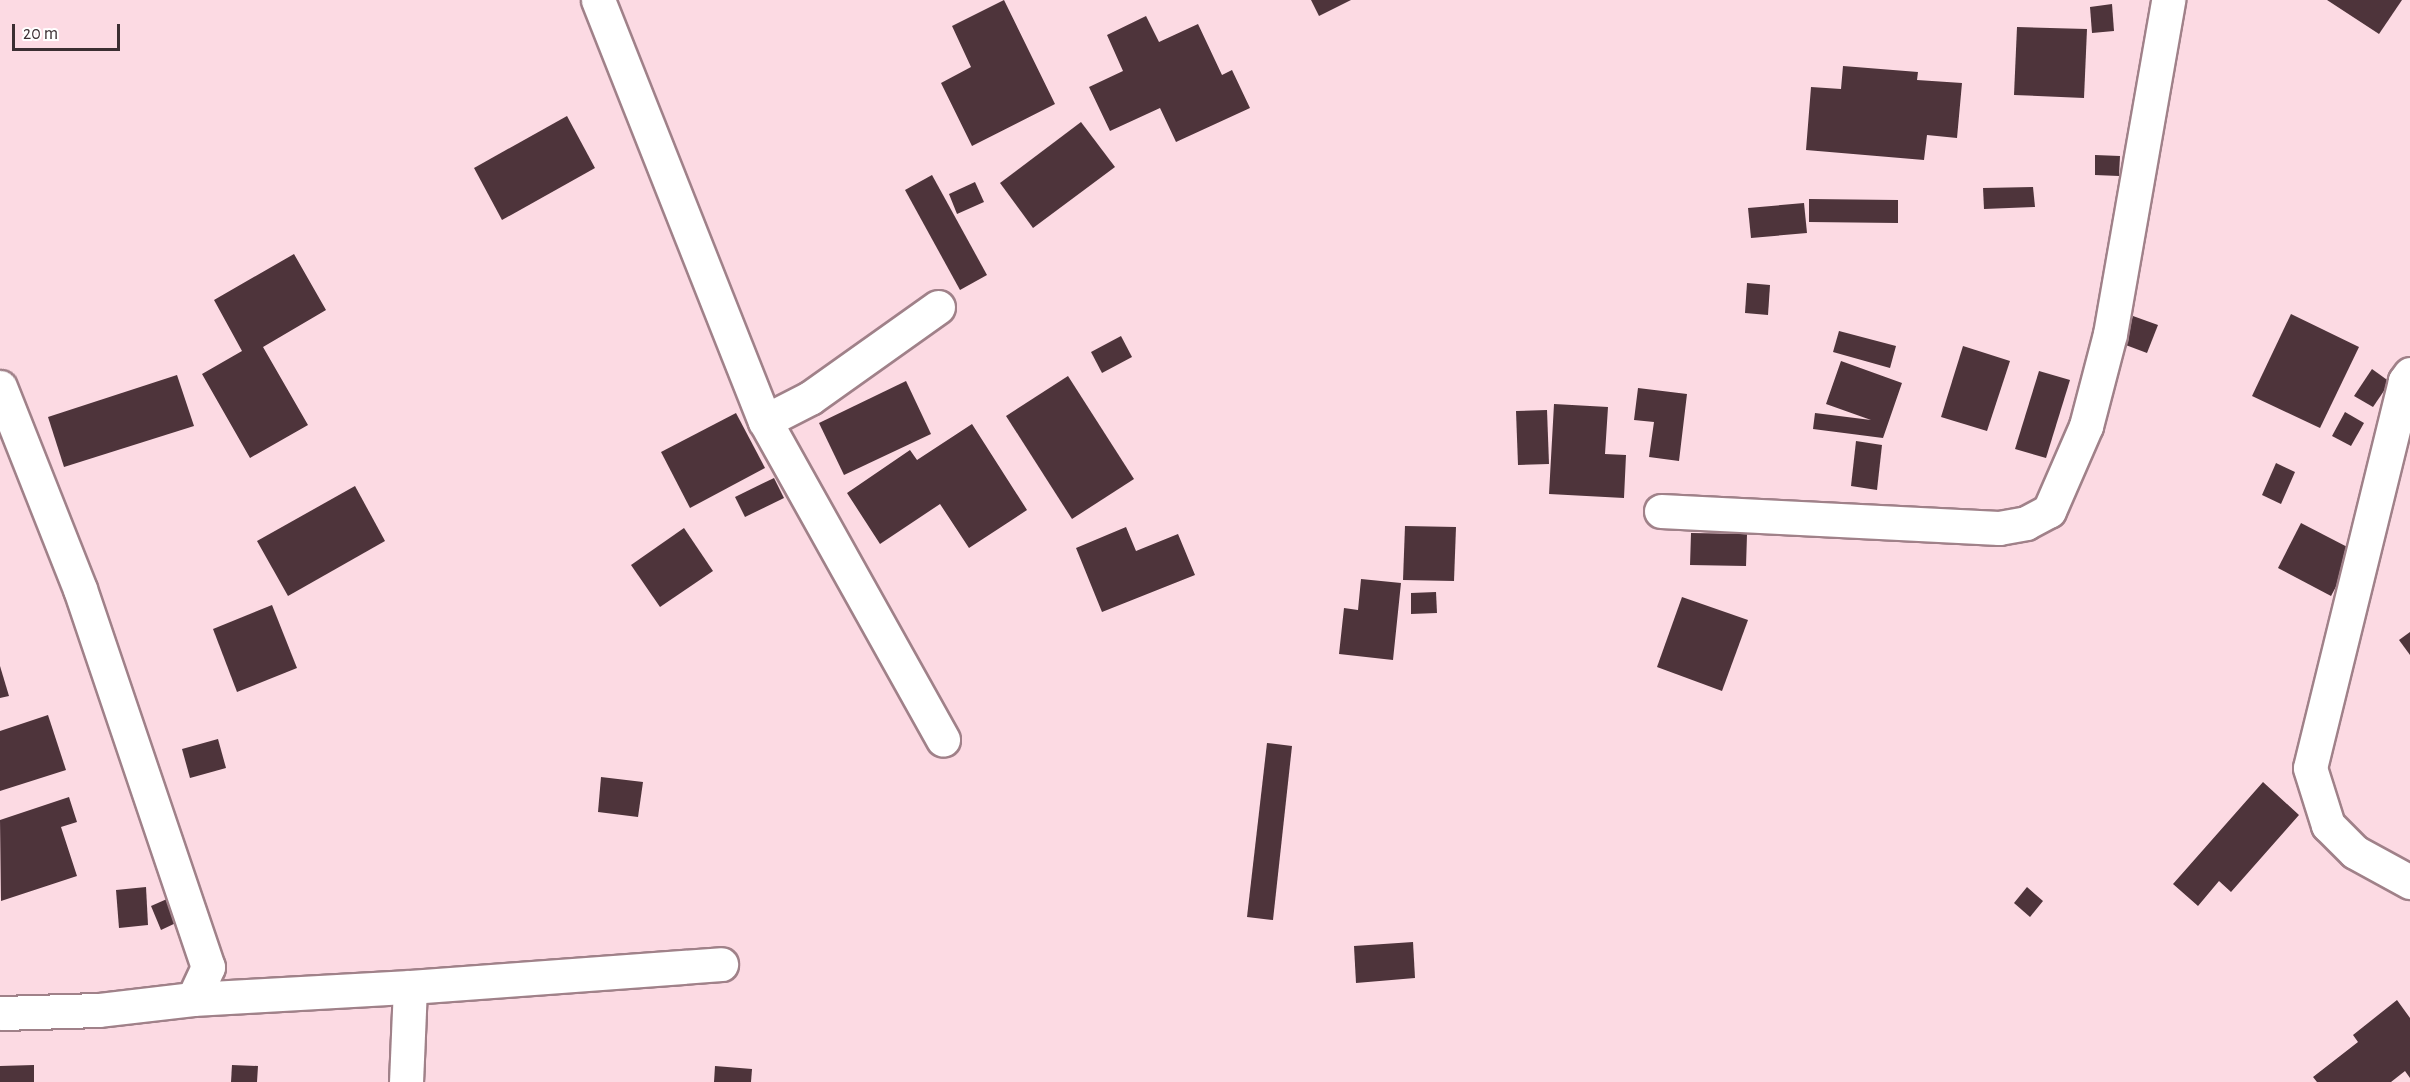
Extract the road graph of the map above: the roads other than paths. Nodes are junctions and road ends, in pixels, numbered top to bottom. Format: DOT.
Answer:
graph roads {
  1 [pos="598,0"];
  2 [pos="2168,0"];
  3 [pos="938,307"];
  4 [pos="2410,374"];
  5 [pos="0,387"];
  6 [pos="765,421"];
  7 [pos="1661,511"];
  8 [pos="943,740"];
  9 [pos="2410,882"];
  10 [pos="721,964"];
  11 [pos="410,987"];
  12 [pos="193,999"];
  13 [pos="0,1013"];
  14 [pos="406,1082"];
  1 -- 6 [label="street"];
  2 -- 7 [label="street"];
  3 -- 6 [label="street"];
  4 -- 9 [label="street"];
  5 -- 12 [label="street"];
  6 -- 8 [label="street"];
  10 -- 11 [label="street"];
  11 -- 12 [label="street"];
  11 -- 14 [label="street"];
  12 -- 13 [label="street"];
}
